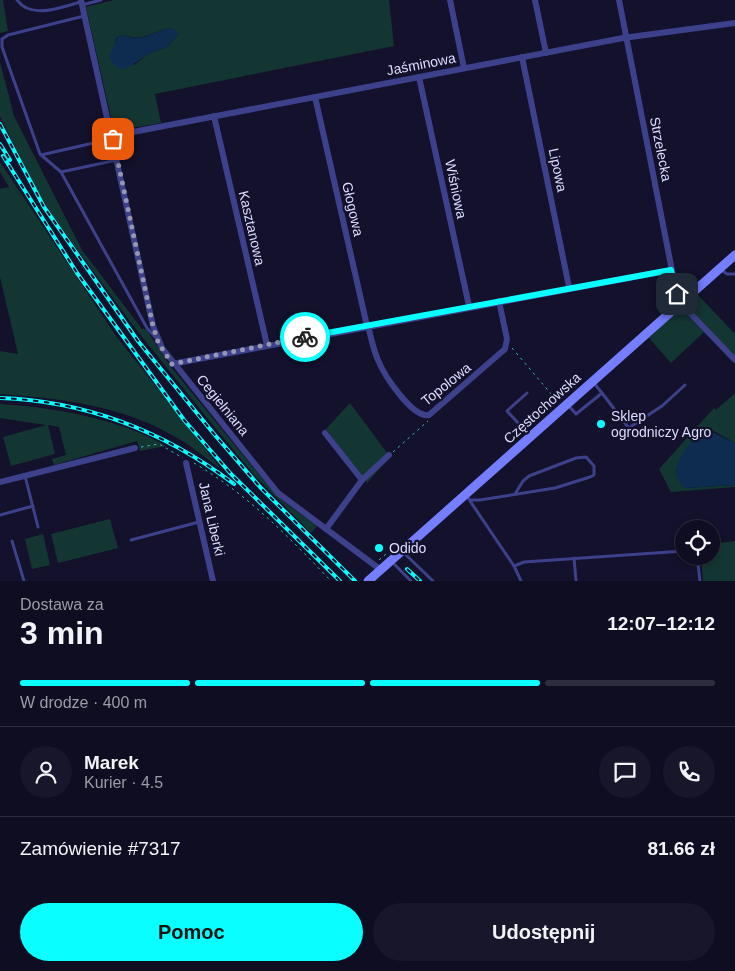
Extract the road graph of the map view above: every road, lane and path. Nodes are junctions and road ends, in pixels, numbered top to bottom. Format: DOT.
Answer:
graph roads {
  1 [pos="17,0"];
  2 [pos="101,0"];
  3 [pos="450,0"];
  4 [pos="535,0"];
  5 [pos="619,0"];
  6 [pos="82,2"];
  7 [pos="85,16"];
  8 [pos="735,23"];
  9 [pos="626,38"];
  10 [pos="546,53"];
  11 [pos="522,57"];
  12 [pos="464,68"];
  13 [pos="418,77"];
  14 [pos="315,97"];
  15 [pos="214,116"];
  16 [pos="112,137"];
  17 [pos="41,155"];
  18 [pos="117,160"];
  19 [pos="61,172"];
  20 [pos="735,255"];
  21 [pos="720,269"];
  22 [pos="671,270"];
  23 [pos="735,274"];
  24 [pos="569,287"];
  25 [pos="499,301"];
  26 [pos="681,303"];
  27 [pos="469,306"];
  28 [pos="368,326"];
  29 [pos="158,342"];
  30 [pos="507,343"];
  31 [pos="267,345"];
  32 [pos="735,360"];
  33 [pos="172,364"];
  34 [pos="593,382"];
  35 [pos="685,385"];
  36 [pos="527,393"];
  37 [pos="602,393"];
  38 [pos="563,403"];
  39 [pos="430,416"];
  40 [pos="628,427"];
  41 [pos="326,433"];
  42 [pos="531,436"];
  43 [pos="615,437"];
  44 [pos="135,448"];
  45 [pos="180,455"];
  46 [pos="389,455"];
  47 [pos="186,463"];
  48 [pos="25,475"];
  49 [pos="362,480"];
  50 [pos="0,482"];
  51 [pos="515,494"];
  52 [pos="467,498"];
  53 [pos="33,506"];
  54 [pos="0,515"];
  55 [pos="200,522"];
  56 [pos="38,527"];
  57 [pos="326,529"];
  58 [pos="131,540"];
  59 [pos="12,541"];
  60 [pos="402,550"];
  61 [pos="675,551"];
  62 [pos="574,558"];
  63 [pos="391,561"];
  64 [pos="699,565"];
  65 [pos="514,566"];
  66 [pos="381,570"];
  67 [pos="24,581"];
  68 [pos="213,581"];
  69 [pos="331,581"];
  70 [pos="368,581"];
  71 [pos="411,581"];
  72 [pos="433,581"];
  73 [pos="521,581"];
  74 [pos="576,581"];
  75 [pos="700,581"];
  1 -- 6 [label="lane"];
  2 -- 6 [label="lane"];
  3 -- 12 [label="street"];
  4 -- 10 [label="street"];
  5 -- 9 [label="street, Strzelecka"];
  6 -- 7 [label="street, Cegielniana"];
  7 -- 16 [label="street, Cegielniana"];
  7 -- 17 [label="lane"];
  8 -- 9 [label="street, Jaśminowa"];
  9 -- 10 [label="street, Jaśminowa"];
  9 -- 22 [label="street, Strzelecka"];
  10 -- 11 [label="street, Jaśminowa"];
  11 -- 12 [label="street, Jaśminowa"];
  11 -- 24 [label="street, Lipowa"];
  12 -- 13 [label="street, Jaśminowa"];
  13 -- 14 [label="street, Jaśminowa"];
  13 -- 27 [label="street, Wiśniowa"];
  14 -- 15 [label="street, Jaśminowa"];
  14 -- 28 [label="street, Głogowa"];
  15 -- 16 [label="street, Jaśminowa"];
  15 -- 31 [label="street, Kasztanowa"];
  16 -- 17 [label="lane"];
  16 -- 18 [label="street, Cegielniana"];
  17 -- 19 [label="lane"];
  18 -- 19 [label="lane"];
  18 -- 29 [label="street, Cegielniana"];
  19 -- 29 [label="lane"];
  20 -- 21 [label="main road, Częstochowska"];
  21 -- 23 [label="lane"];
  21 -- 26 [label="main road, Częstochowska"];
  22 -- 24 [label="street"];
  22 -- 26 [label="street, Strzelecka"];
  24 -- 25 [label="street"];
  25 -- 27 [label="street"];
  25 -- 30 [label="street"];
  26 -- 32 [label="street"];
  26 -- 34 [label="main road, Częstochowska"];
  27 -- 28 [label="street"];
  28 -- 31 [label="street"];
  28 -- 39 [label="street, Topolowa"];
  29 -- 33 [label="street, Cegielniana"];
  30 -- 38 [label="path"];
  30 -- 39 [label="street, Topolowa"];
  31 -- 33 [label="street"];
  33 -- 57 [label="street, Cegielniana"];
  34 -- 37 [label="lane"];
  34 -- 38 [label="main road, Częstochowska"];
  35 -- 40 [label="lane"];
  36 -- 42 [label="lane"];
  37 -- 38 [label="lane"];
  37 -- 40 [label="lane"];
  38 -- 42 [label="main road, Częstochowska"];
  39 -- 46 [label="path"];
  40 -- 43 [label="lane"];
  41 -- 49 [label="street"];
  42 -- 52 [label="main road, Częstochowska"];
  44 -- 45 [label="path"];
  44 -- 48 [label="street"];
  45 -- 47 [label="path"];
  45 -- 69 [label="path"];
  46 -- 49 [label="street"];
  47 -- 55 [label="street, Jana Liberki"];
  48 -- 50 [label="street"];
  48 -- 53 [label="lane"];
  49 -- 57 [label="street"];
  51 -- 51 [label="lane"];
  51 -- 52 [label="lane"];
  52 -- 60 [label="main road, Częstochowska"];
  52 -- 65 [label="lane"];
  53 -- 54 [label="lane"];
  53 -- 56 [label="lane"];
  55 -- 58 [label="lane"];
  55 -- 68 [label="street, Jana Liberki"];
  57 -- 66 [label="street, Cegielniana"];
  59 -- 67 [label="lane"];
  60 -- 63 [label="main road, Częstochowska"];
  60 -- 72 [label="lane"];
  61 -- 62 [label="lane"];
  62 -- 65 [label="lane"];
  62 -- 74 [label="lane"];
  63 -- 66 [label="main road, Częstochowska"];
  63 -- 71 [label="lane"];
  64 -- 75 [label="lane"];
  65 -- 73 [label="lane"];
  66 -- 70 [label="main road, Częstochowska"];
}
